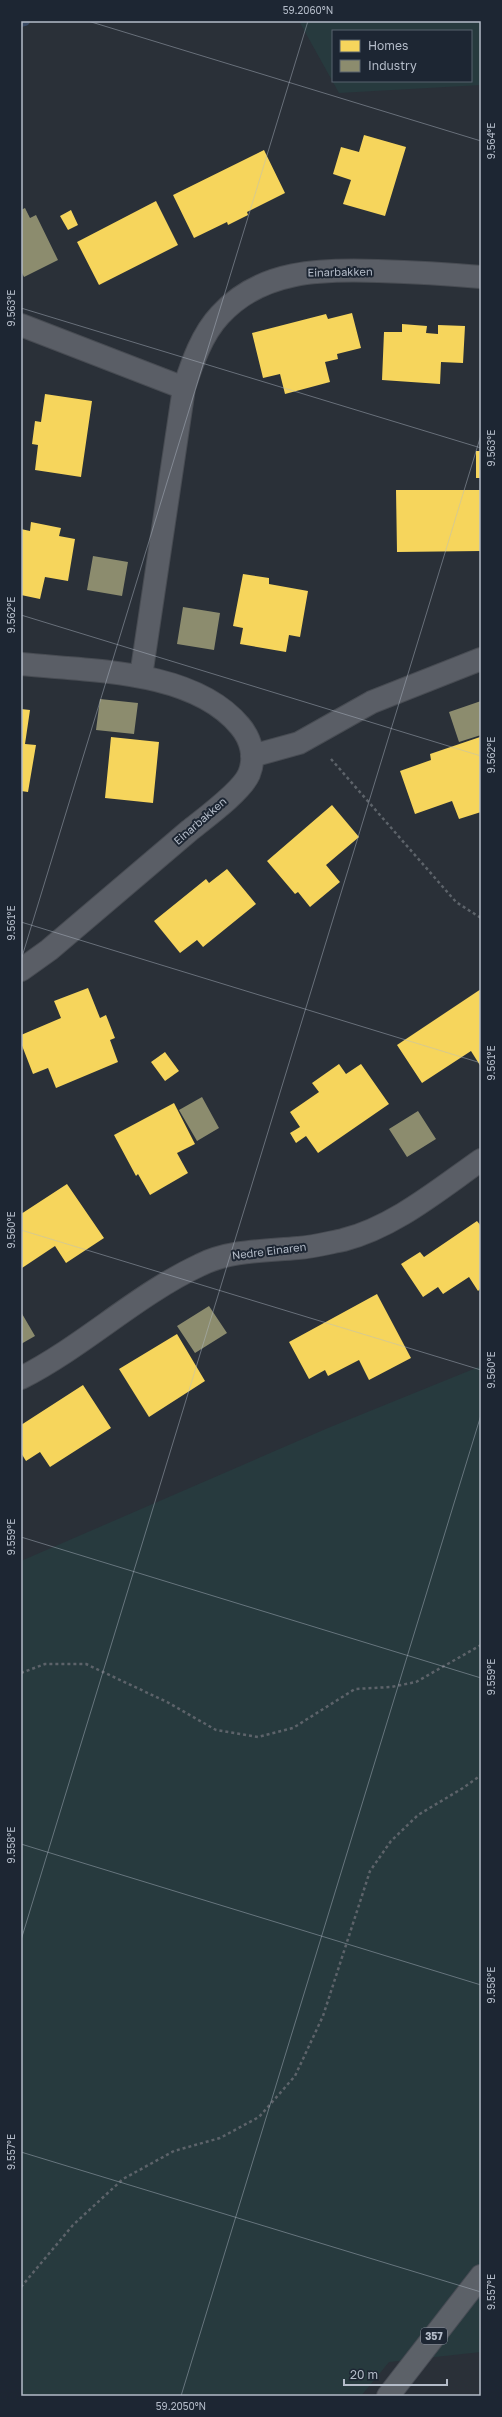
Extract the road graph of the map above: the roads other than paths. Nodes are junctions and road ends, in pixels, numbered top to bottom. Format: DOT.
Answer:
graph roads {
  1 [pos="481,277"];
  2 [pos="21,325"];
  3 [pos="184,388"];
  4 [pos="481,659"];
  5 [pos="21,664"];
  6 [pos="141,676"];
  7 [pos="252,756"];
  8 [pos="21,970"];
  9 [pos="481,1160"];
  10 [pos="21,1378"];
  11 [pos="481,2276"];
  12 [pos="388,2396"];
  1 -- 3 [label="street, Einarbakken"];
  2 -- 3 [label="street"];
  3 -- 6 [label="street, Einarbakken"];
  4 -- 7 [label="street"];
  5 -- 6 [label="street, Einarbakken"];
  6 -- 7 [label="street, Einarbakken"];
  7 -- 8 [label="street, Einarbakken"];
  9 -- 10 [label="street, Nedre Einaren"];
  11 -- 12 [label="main road, 357"];
}
